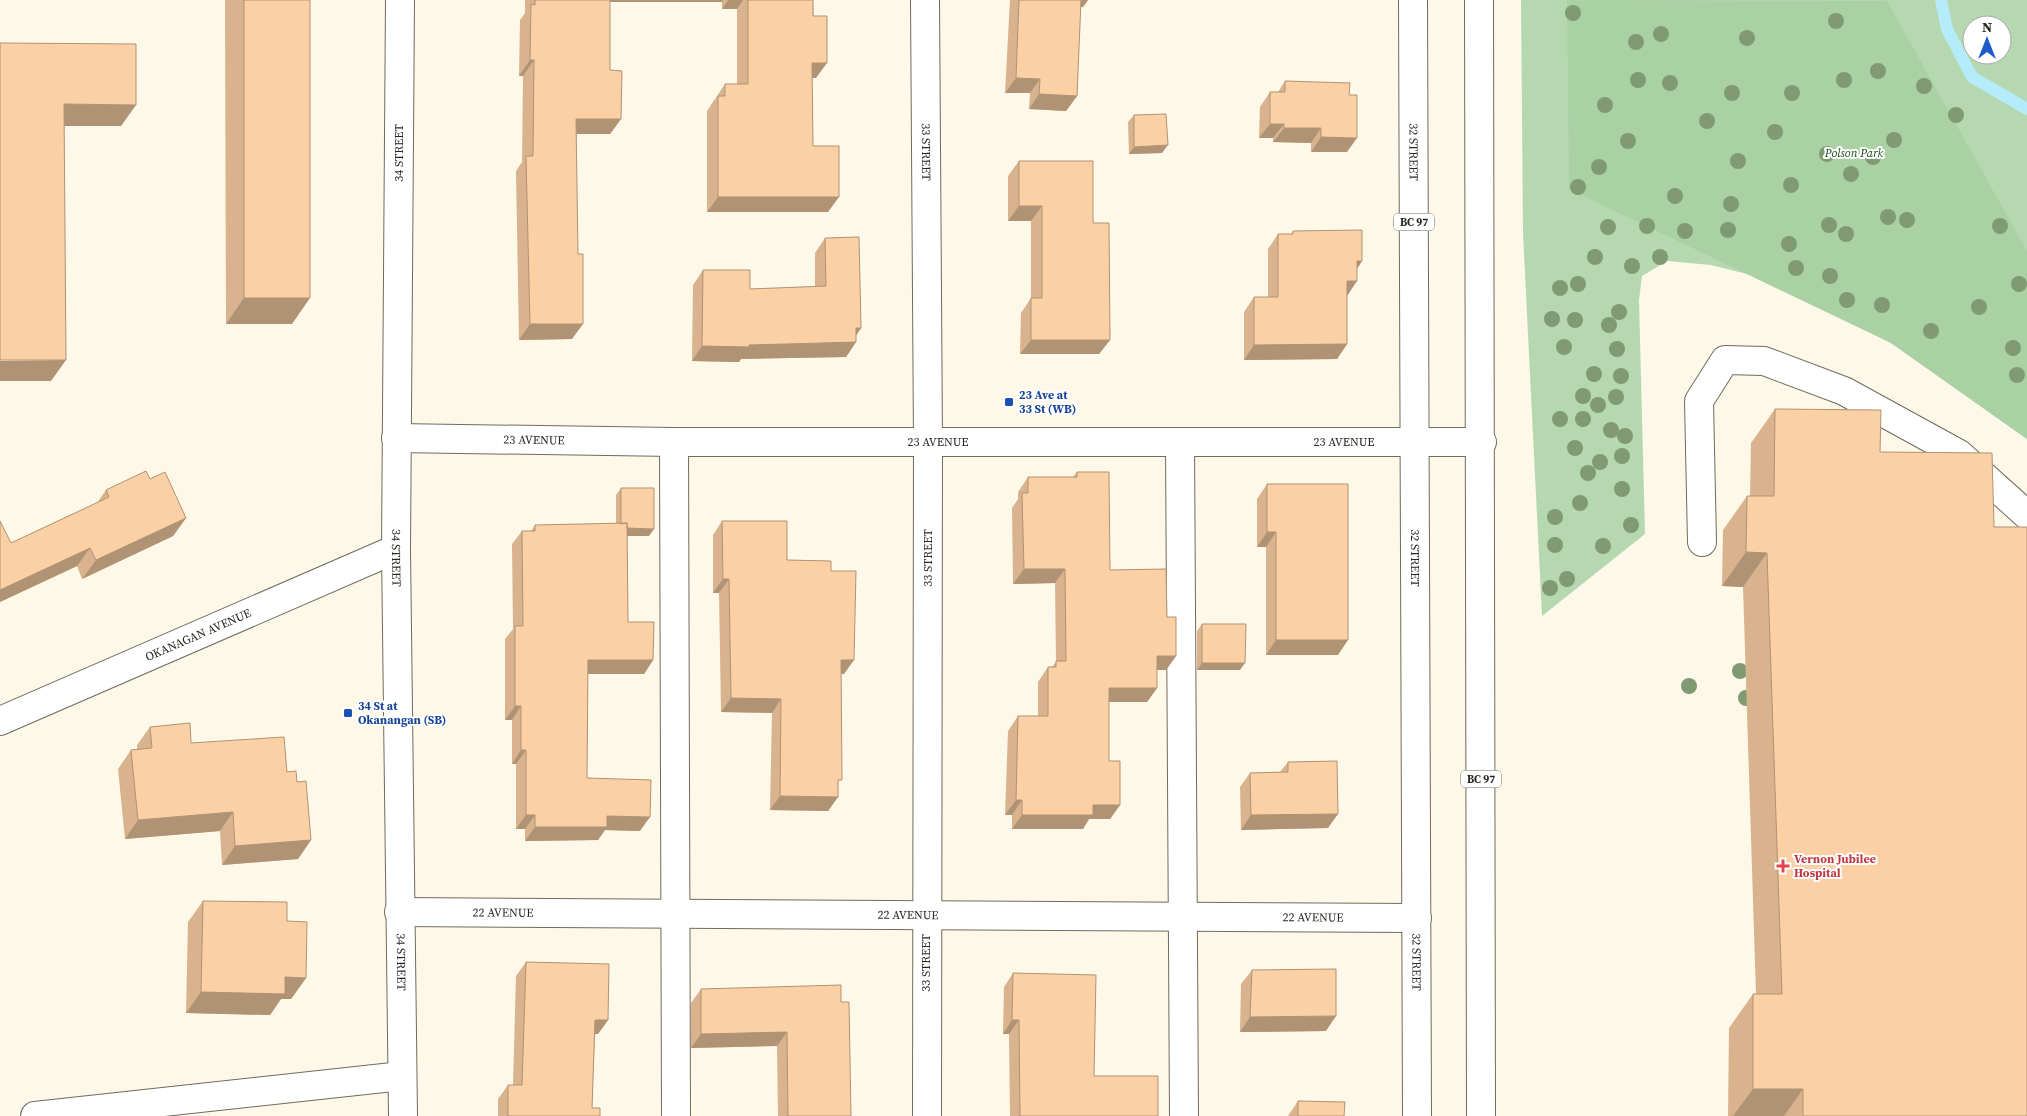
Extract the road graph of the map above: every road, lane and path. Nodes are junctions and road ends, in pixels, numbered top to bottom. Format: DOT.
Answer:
graph roads {
  1 [pos="400,0"];
  2 [pos="925,0"];
  3 [pos="1413,0"];
  4 [pos="1479,0"];
  5 [pos="396,438"];
  6 [pos="674,442"];
  7 [pos="928,442"];
  8 [pos="1180,442"];
  9 [pos="1482,442"];
  10 [pos="1416,443"];
  11 [pos="2027,515"];
  12 [pos="1702,542"];
  13 [pos="396,549"];
  14 [pos="0,721"];
  15 [pos="400,912"];
  16 [pos="674,914"];
  17 [pos="926,916"];
  18 [pos="1184,917"];
  19 [pos="1417,918"];
  20 [pos="402,1076"];
  21 [pos="35,1116"];
  22 [pos="403,1116"];
  23 [pos="676,1116"];
  24 [pos="927,1116"];
  25 [pos="1184,1116"];
  26 [pos="1417,1116"];
  27 [pos="1481,1116"];
  1 -- 5 [label="main road, 34 STREET"];
  2 -- 7 [label="main road, 33 STREET"];
  3 -- 10 [label="main road, 32 STREET / BC 97"];
  4 -- 9 [label="main road, BC 97"];
  5 -- 6 [label="main road, 23 AVENUE"];
  5 -- 13 [label="main road, 34 STREET"];
  6 -- 7 [label="main road, 23 AVENUE"];
  6 -- 16 [label="main road"];
  7 -- 8 [label="main road, 23 AVENUE"];
  7 -- 17 [label="main road, 33 STREET"];
  8 -- 10 [label="main road, 23 AVENUE"];
  8 -- 18 [label="main road"];
  9 -- 10 [label="main road, 23 AVENUE"];
  9 -- 27 [label="main road, BC 97"];
  10 -- 19 [label="main road, 32 STREET / BC 97"];
  11 -- 12 [label="main road"];
  13 -- 14 [label="main road, OKANAGAN AVENUE"];
  13 -- 15 [label="main road, 34 STREET"];
  15 -- 16 [label="main road, 22 AVENUE"];
  15 -- 20 [label="main road, 34 STREET"];
  16 -- 17 [label="main road, 22 AVENUE"];
  16 -- 23 [label="main road"];
  17 -- 18 [label="main road, 22 AVENUE"];
  17 -- 24 [label="main road, 33 STREET"];
  18 -- 19 [label="main road, 22 AVENUE"];
  18 -- 25 [label="main road"];
  19 -- 26 [label="main road, 32 STREET / BC 97"];
  20 -- 21 [label="main road"];
  20 -- 22 [label="main road, 34 STREET"];
}
